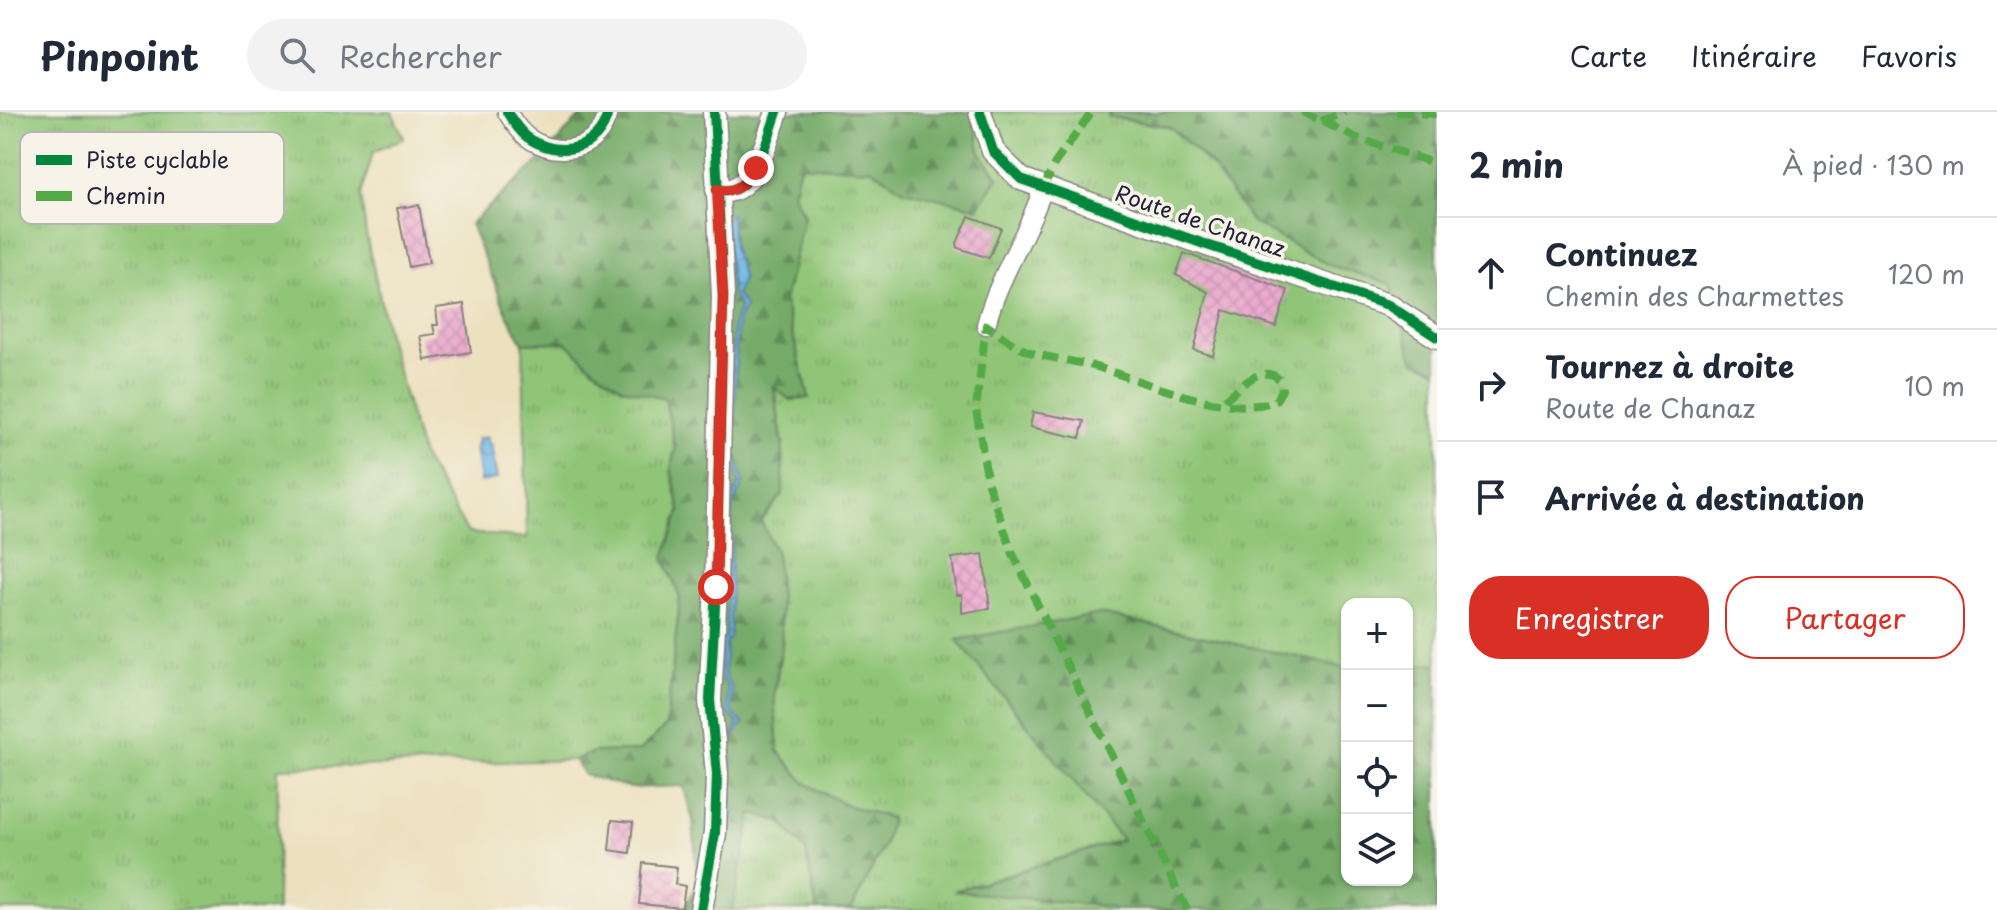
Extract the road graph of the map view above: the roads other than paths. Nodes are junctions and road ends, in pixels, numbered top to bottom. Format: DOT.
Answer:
graph roads {
  1 [pos="507,112"];
  2 [pos="608,112"];
  3 [pos="714,112"];
  4 [pos="777,112"];
  5 [pos="980,112"];
  6 [pos="1043,188"];
  7 [pos="725,190"];
  8 [pos="986,325"];
  9 [pos="1437,337"];
  10 [pos="701,910"];
  1 -- 2 [label="street"];
  3 -- 7 [label="street"];
  4 -- 7 [label="street"];
  5 -- 6 [label="street, Route de Chanaz"];
  6 -- 8 [label="street"];
  6 -- 9 [label="street, Route de Chanaz"];
  7 -- 10 [label="street"];
}
